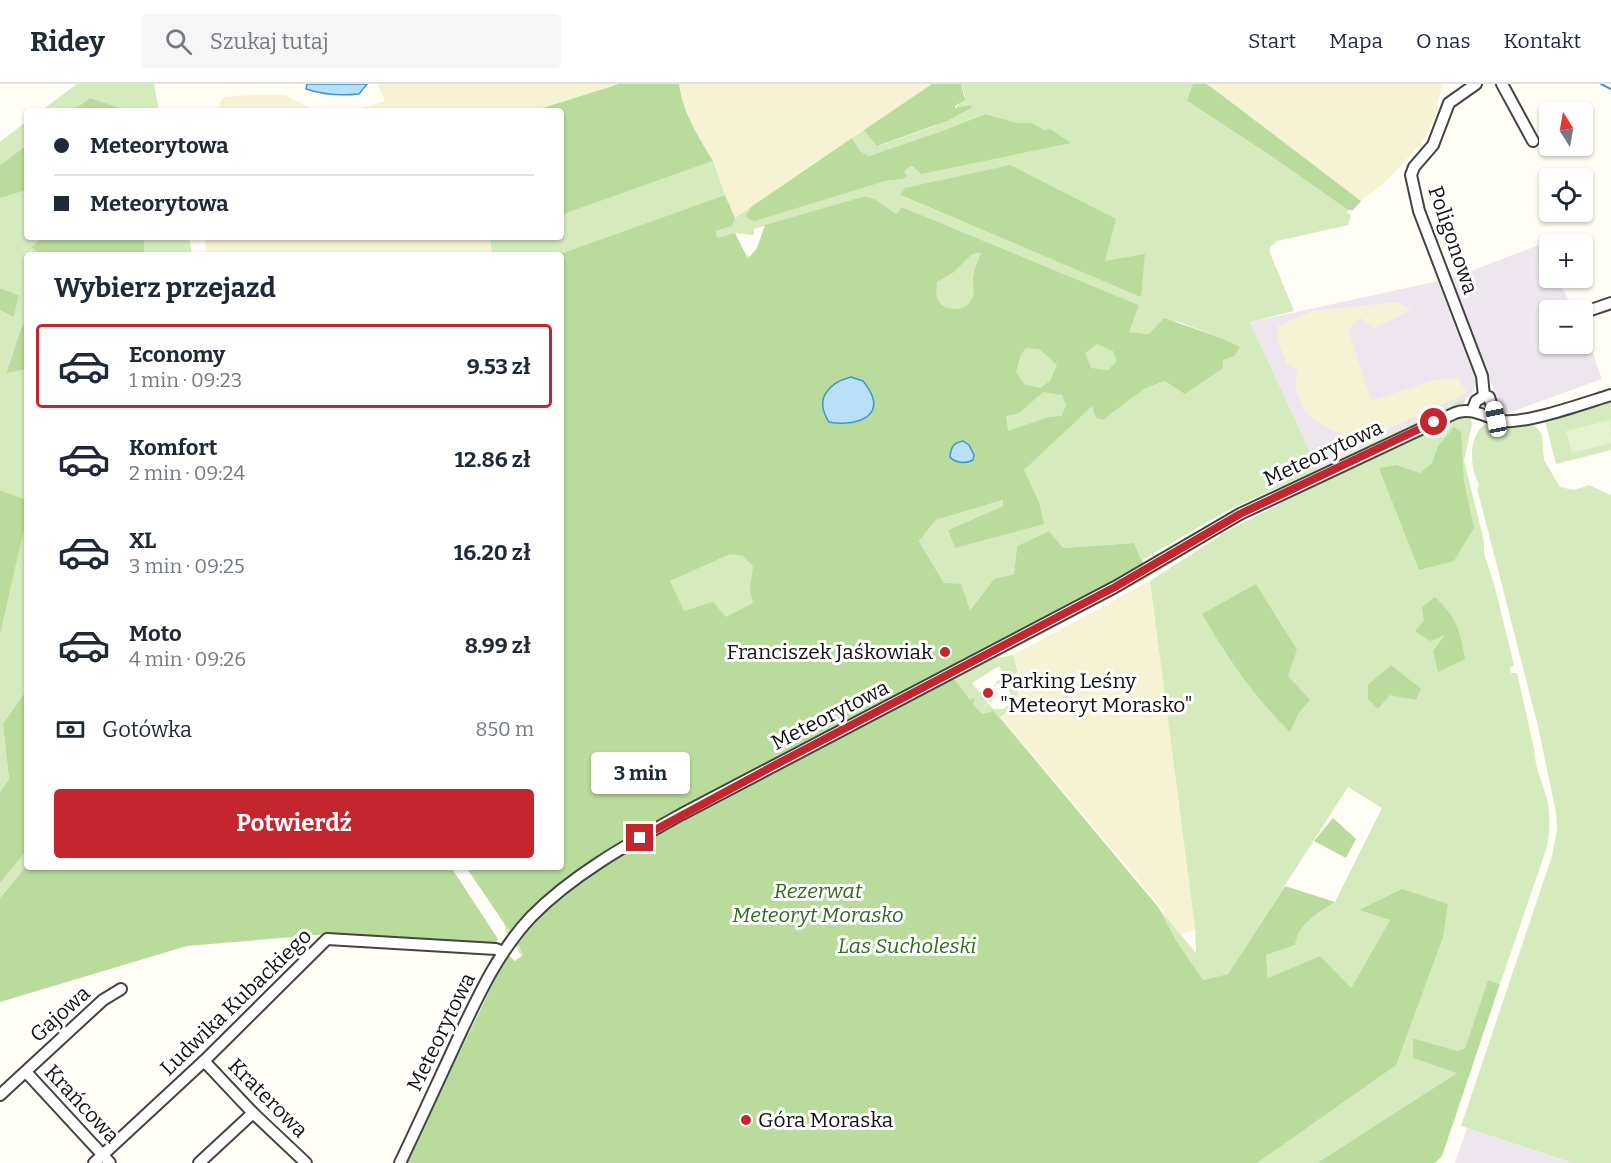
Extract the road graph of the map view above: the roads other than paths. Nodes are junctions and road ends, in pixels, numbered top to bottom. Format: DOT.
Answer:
graph roads {
  1 [pos="1476,84"];
  2 [pos="1502,84"];
  3 [pos="1533,141"];
  4 [pos="1611,303"];
  5 [pos="1593,309"];
  6 [pos="1611,395"];
  7 [pos="1484,396"];
  8 [pos="1472,411"];
  9 [pos="1496,419"];
  10 [pos="503,952"];
  11 [pos="121,989"];
  12 [pos="204,1061"];
  13 [pos="26,1072"];
  14 [pos="0,1095"];
  15 [pos="253,1113"];
  16 [pos="102,1160"];
  17 [pos="199,1163"];
  18 [pos="306,1163"];
  19 [pos="399,1163"];
  1 -- 7 [label="street, Poligonowa"];
  2 -- 3 [label="street"];
  4 -- 5 [label="street"];
  6 -- 9 [label="street"];
  7 -- 8 [label="street"];
  7 -- 9 [label="street, Poligonowa"];
  8 -- 9 [label="street"];
  8 -- 10 [label="street, Meteorytowa"];
  10 -- 12 [label="street, Ludwika Kubackiego"];
  10 -- 19 [label="street, Meteorytowa"];
  11 -- 13 [label="street, Gajowa"];
  12 -- 15 [label="street, Kraterowa"];
  12 -- 16 [label="street, Ludwika Kubackiego"];
  13 -- 14 [label="street, Gajowa"];
  13 -- 16 [label="street, Krańcowa"];
  15 -- 17 [label="street"];
  15 -- 18 [label="street, Kraterowa"];
}
